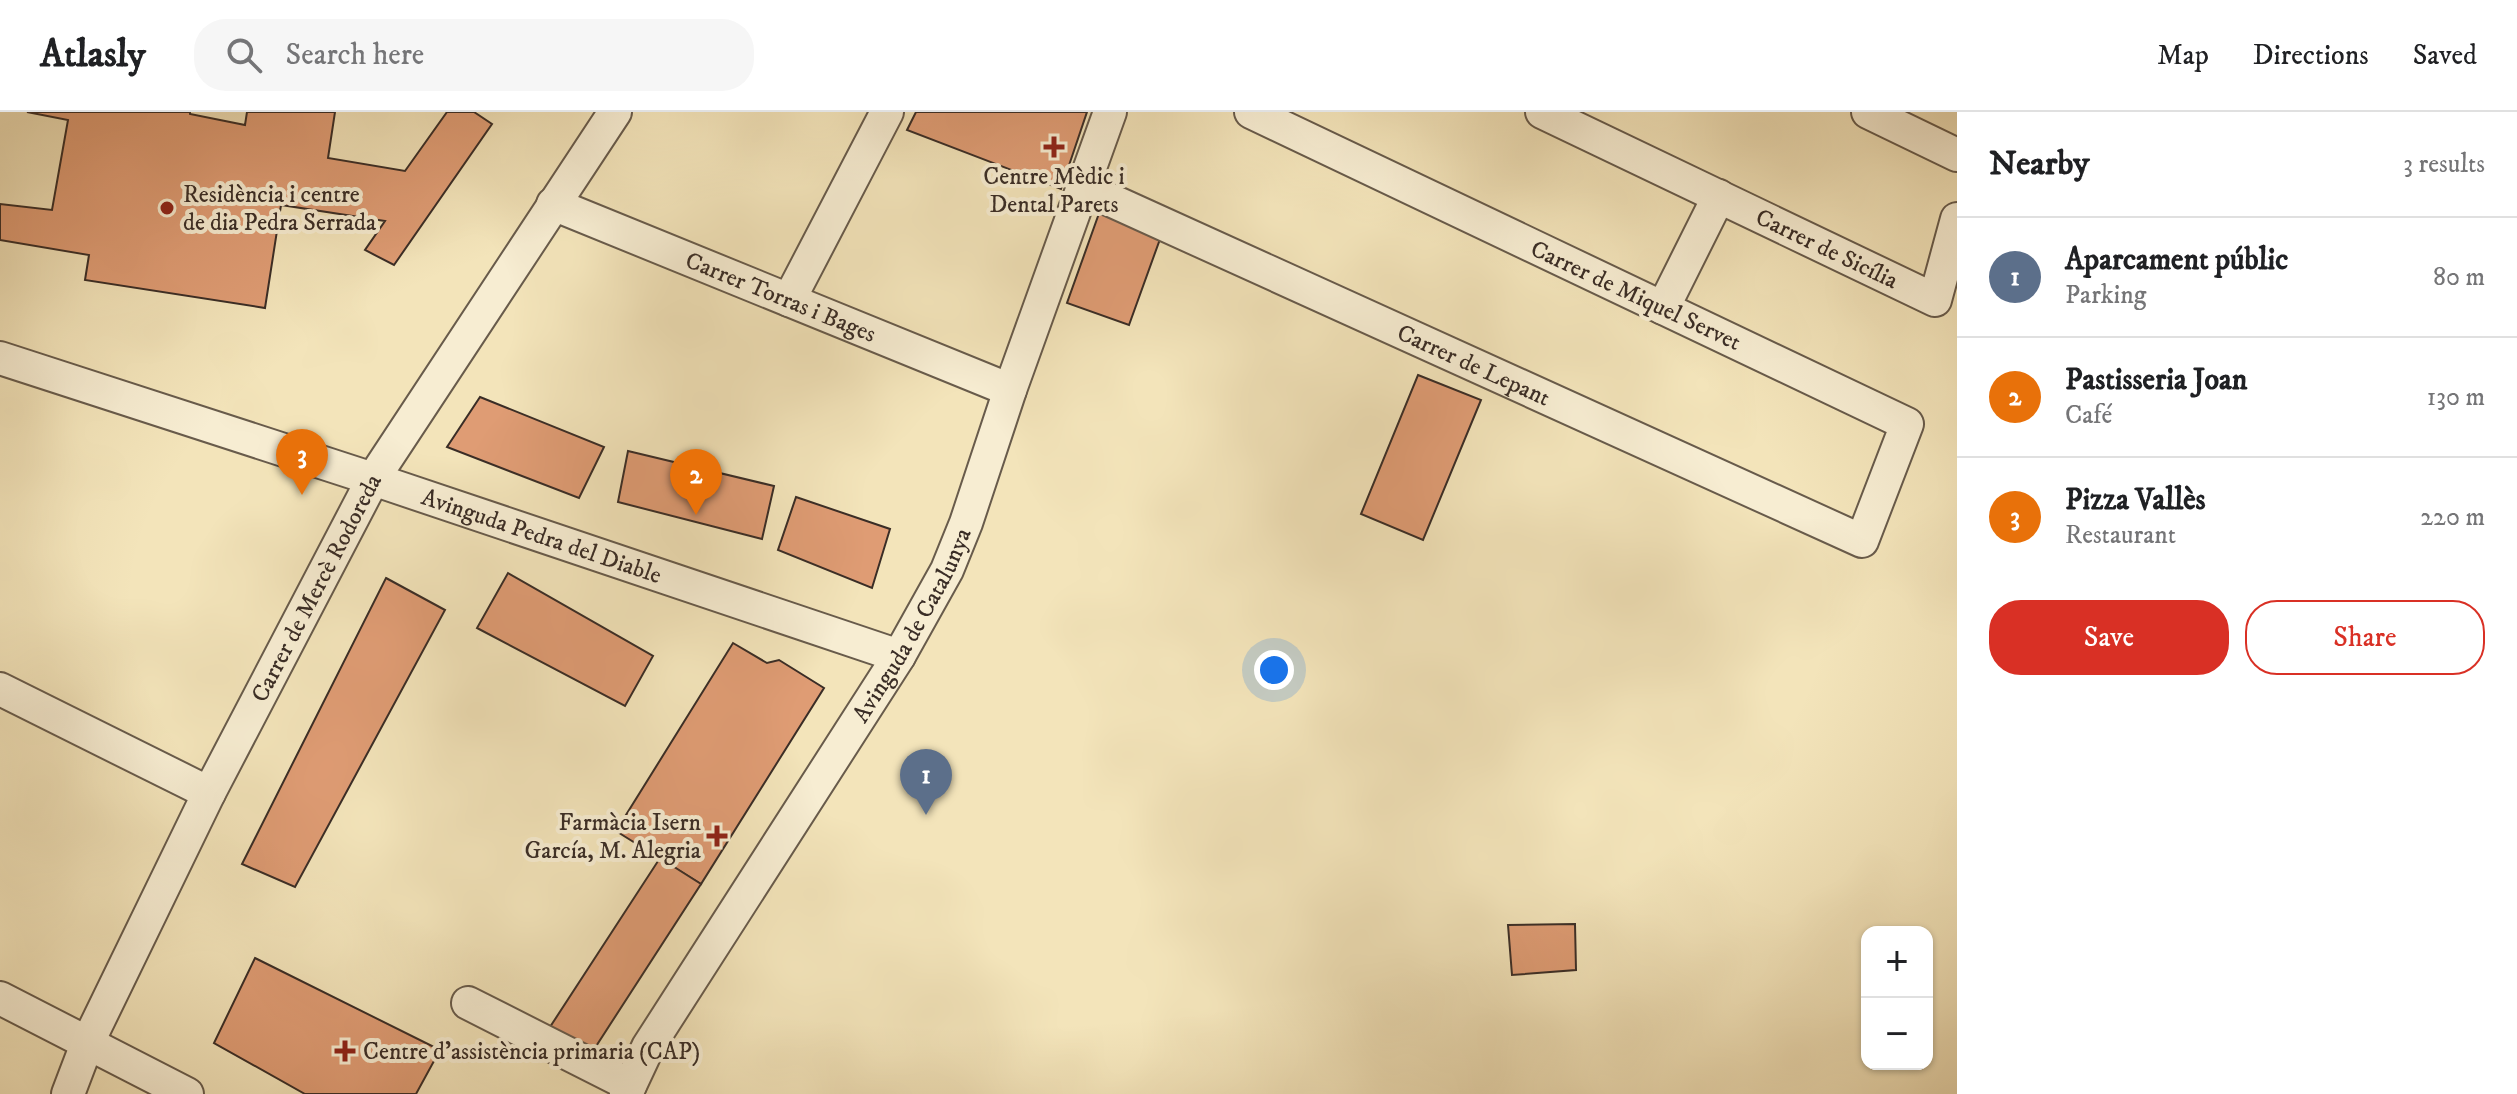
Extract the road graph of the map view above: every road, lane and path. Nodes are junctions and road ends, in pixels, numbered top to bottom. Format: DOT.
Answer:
graph roads {
  1 [pos="615,112"];
  2 [pos="887,112"];
  3 [pos="1110,112"];
  4 [pos="1251,112"];
  5 [pos="1542,112"];
  6 [pos="1868,112"];
  7 [pos="1957,155"];
  8 [pos="1084,188"];
  9 [pos="1719,196"];
  10 [pos="553,204"];
  11 [pos="1957,219"];
  12 [pos="789,300"];
  13 [pos="1663,308"];
  14 [pos="0,358"];
  15 [pos="1010,390"];
  16 [pos="373,479"];
  17 [pos="1862,541"];
  18 [pos="899,656"];
  19 [pos="0,689"];
  20 [pos="209,793"];
  21 [pos="0,998"];
  22 [pos="468,1003"];
  23 [pos="87,1044"];
  24 [pos="628,1089"];
  25 [pos="68,1094"];
  26 [pos="187,1094"];
  1 -- 10 [label="street, Carrer de Mercè Rodoreda"];
  2 -- 12 [label="street"];
  3 -- 8 [label="street, Avinguda de Catalunya"];
  4 -- 13 [label="street, Carrer de Miquel Servet"];
  5 -- 9 [label="street, Carrer de Sicília"];
  6 -- 7 [label="street"];
  8 -- 15 [label="street, Avinguda de Catalunya"];
  8 -- 17 [label="street, Carrer de Lepant"];
  9 -- 11 [label="street, Carrer de Sicília"];
  9 -- 13 [label="street"];
  10 -- 12 [label="street, Carrer Torras i Bages"];
  10 -- 16 [label="street, Carrer de Mercè Rodoreda"];
  12 -- 15 [label="street, Carrer Torras i Bages"];
  13 -- 17 [label="street, Carrer de Miquel Servet"];
  14 -- 16 [label="street, Avinguda Pedra del Diable"];
  15 -- 18 [label="street, Avinguda de Catalunya"];
  16 -- 18 [label="street, Avinguda Pedra del Diable"];
  16 -- 20 [label="street, Carrer de Mercè Rodoreda"];
  18 -- 24 [label="street, Avinguda de Catalunya"];
  19 -- 20 [label="street"];
  20 -- 23 [label="street, Carrer de Mercè Rodoreda"];
  21 -- 23 [label="street"];
  22 -- 24 [label="street"];
  23 -- 25 [label="street, Carrer de Mercè Rodoreda"];
  23 -- 26 [label="street"];
}
